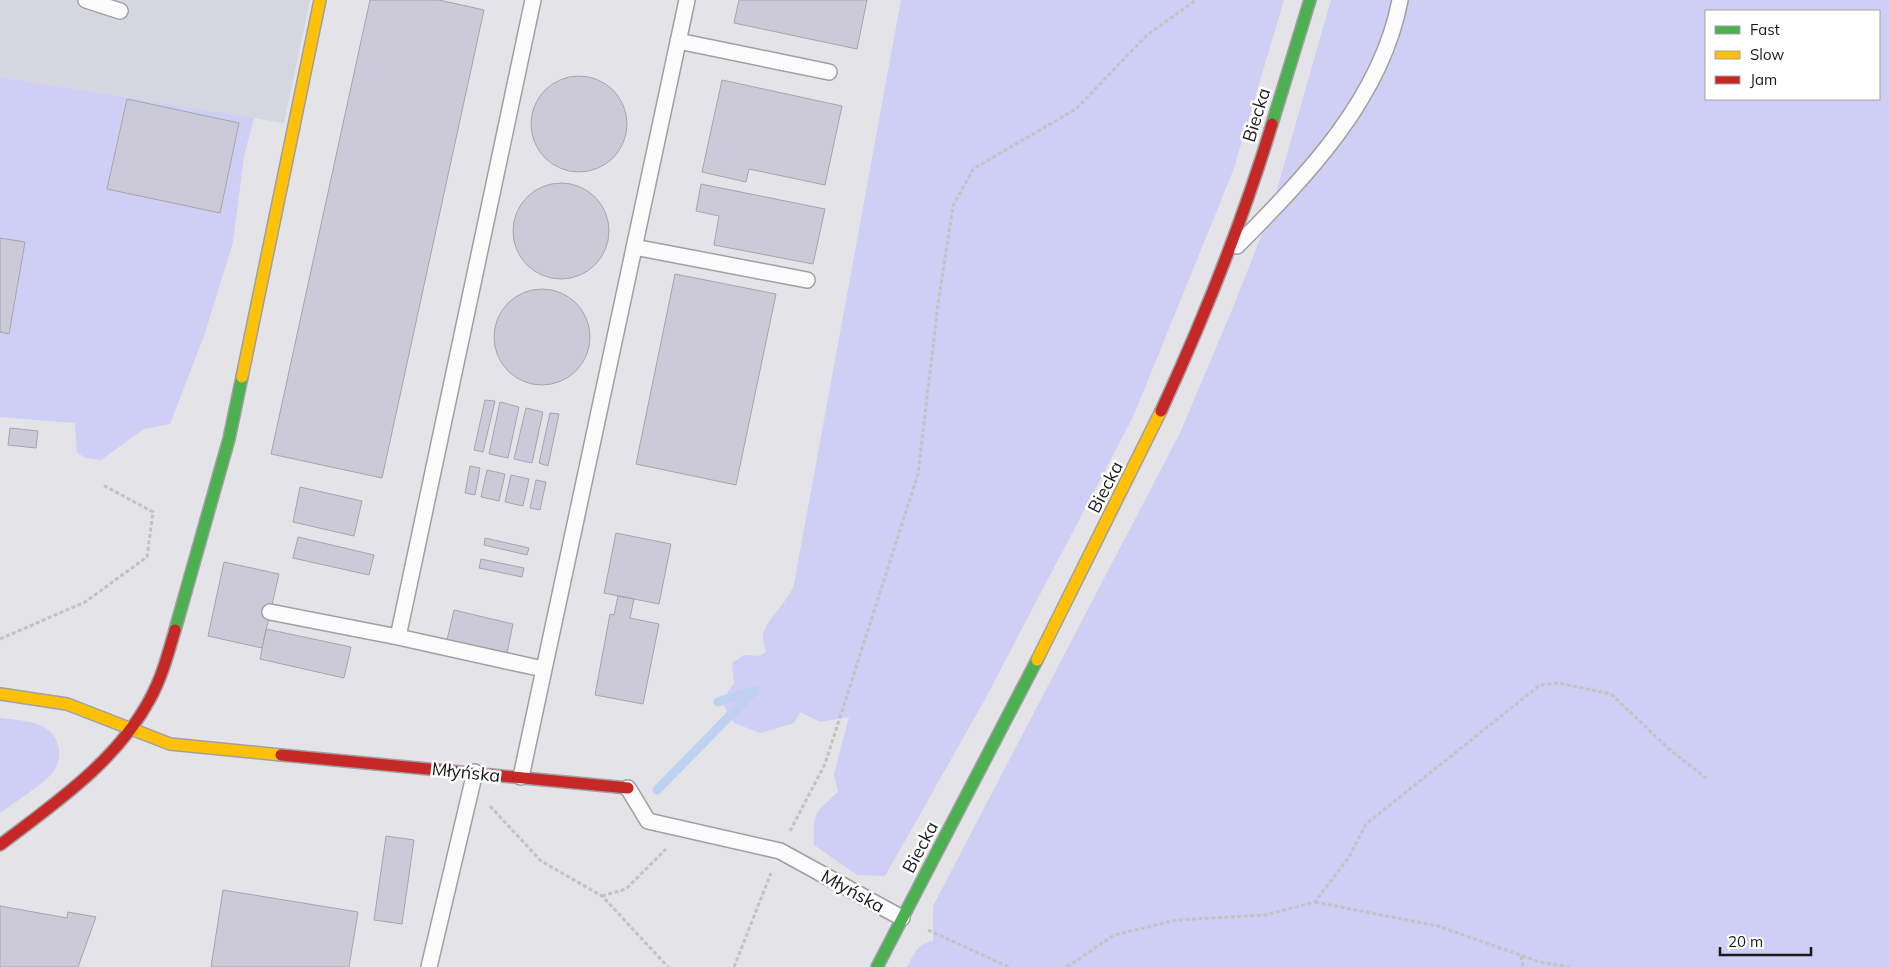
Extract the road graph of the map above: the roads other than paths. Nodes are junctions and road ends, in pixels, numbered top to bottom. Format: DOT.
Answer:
graph roads {
  1 [pos="86,0"];
  2 [pos="320,0"];
  3 [pos="533,0"];
  4 [pos="687,0"];
  5 [pos="1310,0"];
  6 [pos="1400,0"];
  7 [pos="120,11"];
  8 [pos="678,41"];
  9 [pos="829,72"];
  10 [pos="634,247"];
  11 [pos="1226,258"];
  12 [pos="807,280"];
  13 [pos="270,612"];
  14 [pos="398,637"];
  15 [pos="543,669"];
  16 [pos="0,694"];
  17 [pos="130,731"];
  18 [pos="521,777"];
  19 [pos="474,779"];
  20 [pos="628,788"];
  21 [pos="0,845"];
  22 [pos="902,918"];
  23 [pos="429,967"];
  24 [pos="877,967"];
  1 -- 7 [label="lane"];
  2 -- 17 [label="street"];
  3 -- 14 [label="lane"];
  4 -- 8 [label="lane"];
  5 -- 11 [label="street, Biecka"];
  6 -- 11 [label="lane"];
  8 -- 9 [label="lane"];
  8 -- 10 [label="lane"];
  10 -- 12 [label="lane"];
  10 -- 15 [label="lane"];
  11 -- 22 [label="street, Biecka"];
  13 -- 14 [label="lane"];
  14 -- 15 [label="lane"];
  15 -- 18 [label="lane"];
  16 -- 17 [label="street, Młyńska"];
  17 -- 19 [label="street, Młyńska"];
  17 -- 21 [label="street"];
  18 -- 19 [label="street, Młyńska"];
  18 -- 20 [label="street, Młyńska"];
  19 -- 23 [label="lane"];
  20 -- 22 [label="lane, Młyńska"];
  22 -- 24 [label="street, Biecka"];
}
